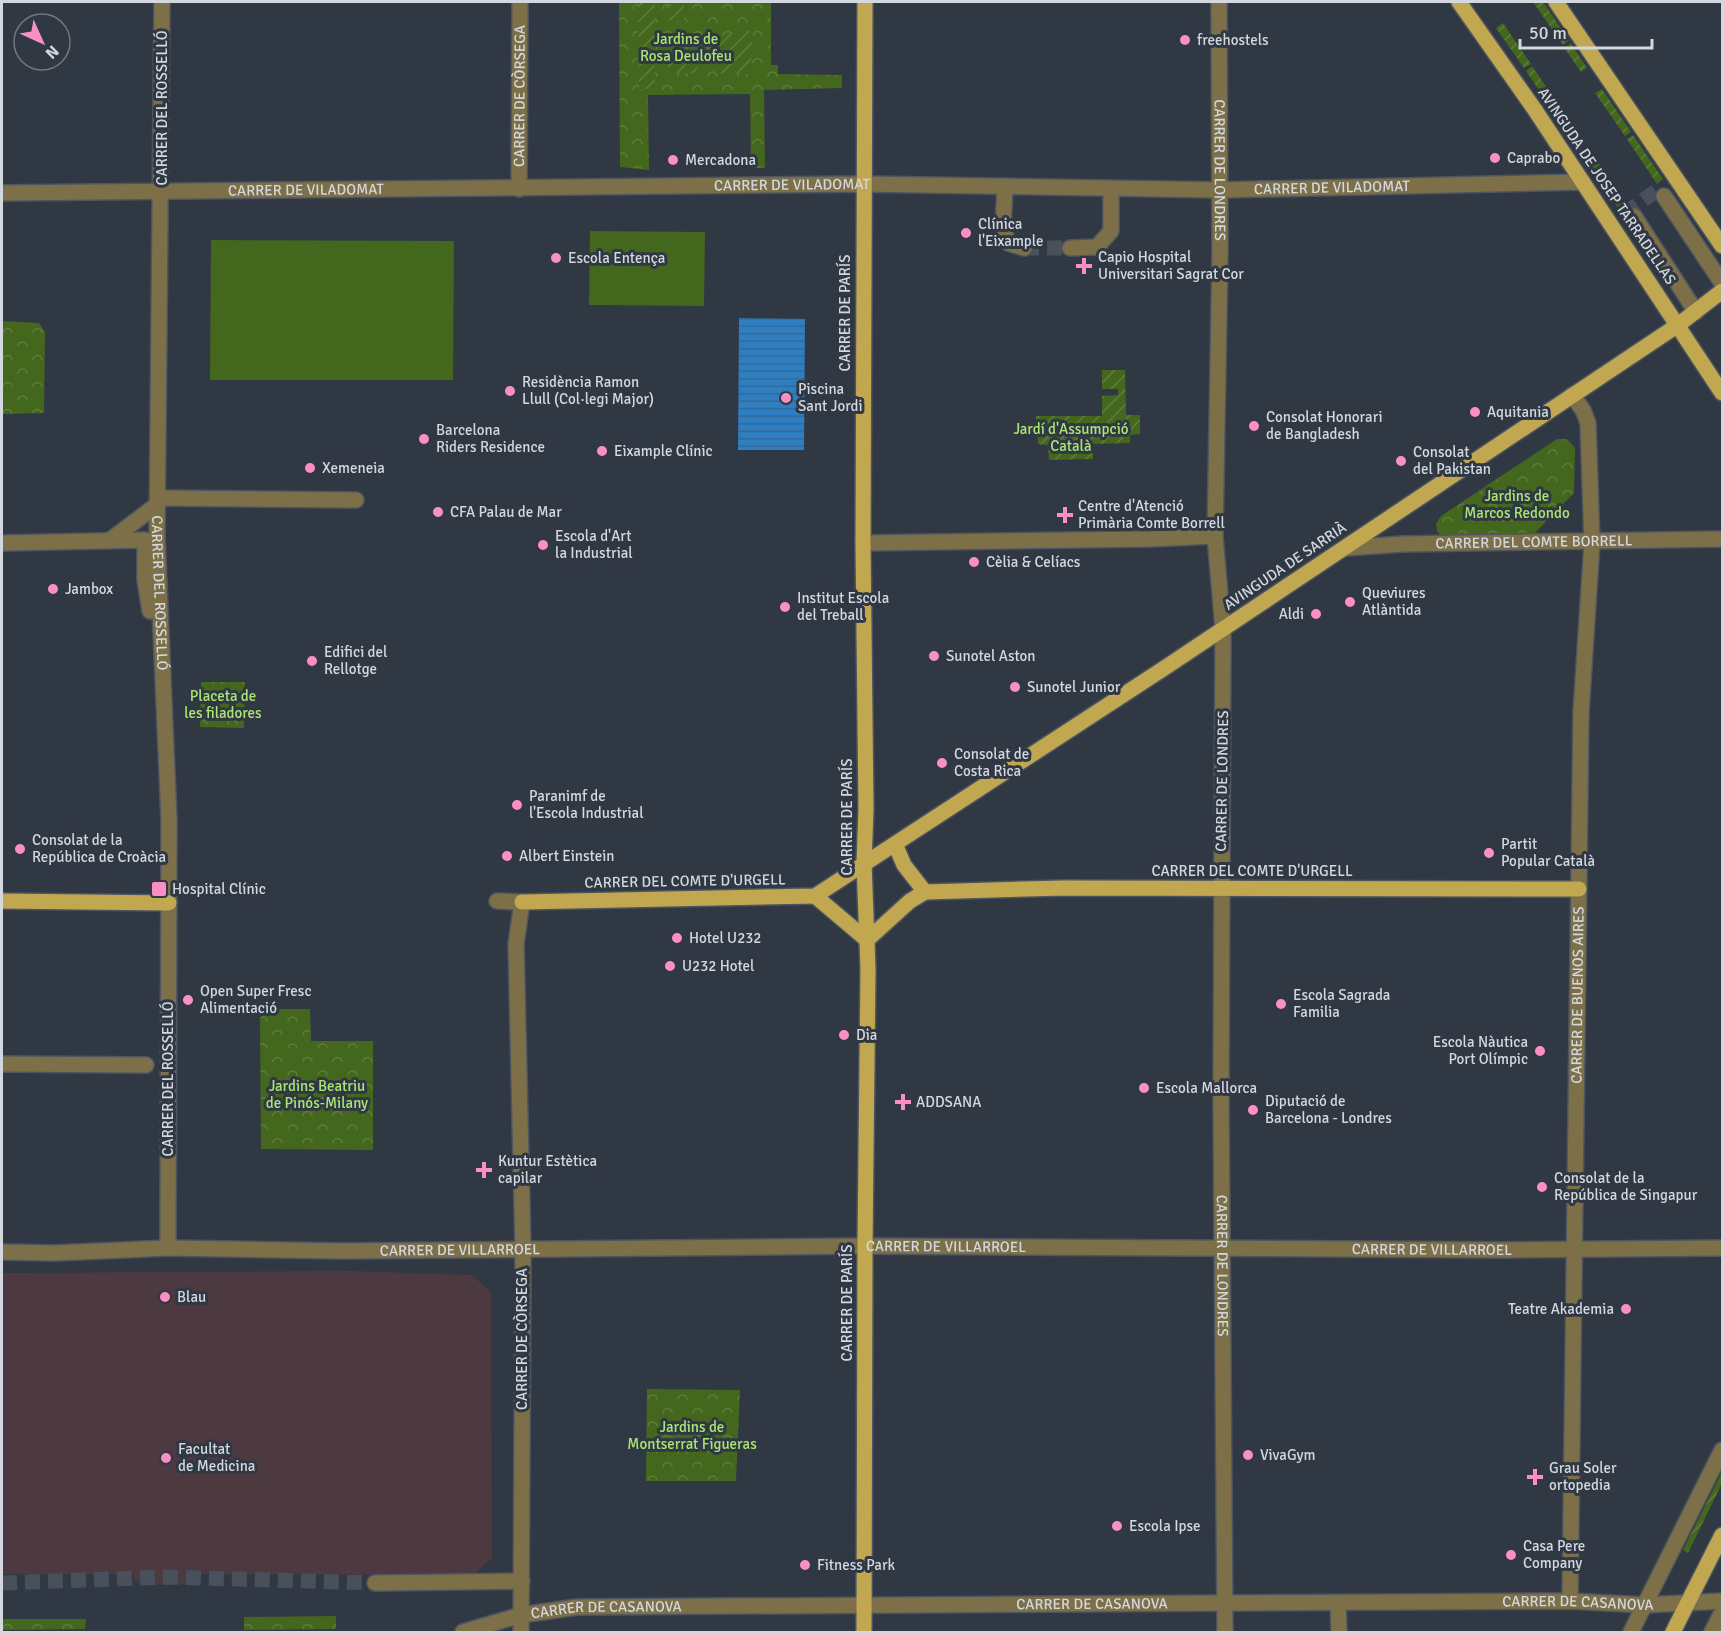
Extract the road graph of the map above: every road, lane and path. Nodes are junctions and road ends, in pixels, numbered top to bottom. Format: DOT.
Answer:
graph roads {
  1 [pos="162,2"];
  2 [pos="520,2"];
  3 [pos="865,2"];
  4 [pos="1219,2"];
  5 [pos="1459,2"];
  6 [pos="1556,2"];
  7 [pos="1583,182"];
  8 [pos="864,184"];
  9 [pos="1005,186"];
  10 [pos="1111,188"];
  11 [pos="519,189"];
  12 [pos="1220,190"];
  13 [pos="162,192"];
  14 [pos="2,193"];
  15 [pos="1664,196"];
  16 [pos="1634,216"];
  17 [pos="1722,246"];
  18 [pos="1024,248"];
  19 [pos="1070,248"];
  20 [pos="1722,283"];
  21 [pos="1722,291"];
  22 [pos="1696,312"];
  23 [pos="1678,325"];
  24 [pos="1722,393"];
  25 [pos="1572,395"];
  26 [pos="154,499"];
  27 [pos="356,500"];
  28 [pos="1215,536"];
  29 [pos="1722,539"];
  30 [pos="110,540"];
  31 [pos="145,540"];
  32 [pos="2,543"];
  33 [pos="863,543"];
  34 [pos="1592,543"];
  35 [pos="1345,548"];
  36 [pos="150,611"];
  37 [pos="1223,629"];
  38 [pos="895,844"];
  39 [pos="864,863"];
  40 [pos="1580,889"];
  41 [pos="1221,890"];
  42 [pos="925,892"];
  43 [pos="815,896"];
  44 [pos="2,901"];
  45 [pos="497,901"];
  46 [pos="522,902"];
  47 [pos="169,903"];
  48 [pos="867,940"];
  49 [pos="2,1064"];
  50 [pos="146,1065"];
  51 [pos="865,1246"];
  52 [pos="168,1248"];
  53 [pos="1223,1248"];
  54 [pos="1722,1248"];
  55 [pos="523,1249"];
  56 [pos="1573,1249"];
  57 [pos="2,1252"];
  58 [pos="1722,1450"];
  59 [pos="1722,1535"];
  60 [pos="522,1581"];
  61 [pos="375,1583"];
  62 [pos="1570,1601"];
  63 [pos="1722,1601"];
  64 [pos="1688,1602"];
  65 [pos="1338,1603"];
  66 [pos="1224,1604"];
  67 [pos="1645,1605"];
  68 [pos="865,1607"];
  69 [pos="1722,1612"];
  70 [pos="521,1615"];
  71 [pos="462,1632"];
  72 [pos="522,1632"];
  73 [pos="864,1632"];
  74 [pos="1224,1632"];
  75 [pos="1339,1632"];
  76 [pos="1631,1632"];
  77 [pos="1673,1632"];
  78 [pos="1712,1632"];
  1 -- 13 [label="street, CARRER DEL ROSSELLÓ"];
  2 -- 11 [label="street, CARRER DE CÒRSEGA"];
  3 -- 8 [label="main road, CARRER DE PARÍS"];
  4 -- 12 [label="street, CARRER DE LONDRES"];
  5 -- 7 [label="main road, AVINGUDA DE JOSEP TARRADELLAS"];
  6 -- 17 [label="main road"];
  7 -- 12 [label="street, CARRER DE VILADOMAT"];
  7 -- 23 [label="main road, AVINGUDA DE JOSEP TARRADELLAS"];
  8 -- 9 [label="street, CARRER DE VILADOMAT"];
  8 -- 11 [label="street, CARRER DE VILADOMAT"];
  8 -- 33 [label="main road, CARRER DE PARÍS"];
  9 -- 10 [label="street, CARRER DE VILADOMAT"];
  9 -- 18 [label="street"];
  10 -- 12 [label="street, CARRER DE VILADOMAT"];
  10 -- 19 [label="street"];
  11 -- 13 [label="street, CARRER DE VILADOMAT"];
  12 -- 28 [label="street, CARRER DE LONDRES"];
  13 -- 14 [label="street, CARRER DE VILADOMAT"];
  13 -- 26 [label="street, CARRER DEL ROSSELLÓ"];
  15 -- 20 [label="street"];
  16 -- 22 [label="street"];
  21 -- 22 [label="main road, AVINGUDA DE SARRIÀ"];
  22 -- 23 [label="main road, AVINGUDA DE SARRIÀ"];
  23 -- 24 [label="main road, AVINGUDA DE JOSEP TARRADELLAS"];
  23 -- 25 [label="main road, AVINGUDA DE SARRIÀ"];
  25 -- 34 [label="street, CARRER DE BUENOS AIRES"];
  25 -- 35 [label="main road, AVINGUDA DE SARRIÀ"];
  26 -- 27 [label="street"];
  26 -- 30 [label="street"];
  26 -- 31 [label="street"];
  26 -- 47 [label="street, CARRER DEL ROSSELLÓ"];
  28 -- 33 [label="street"];
  28 -- 37 [label="street, CARRER DE LONDRES"];
  29 -- 34 [label="street, CARRER DEL COMTE BORRELL"];
  30 -- 31 [label="street"];
  30 -- 32 [label="street"];
  31 -- 36 [label="street"];
  33 -- 39 [label="main road, CARRER DE PARÍS"];
  34 -- 35 [label="street, CARRER DEL COMTE BORRELL"];
  34 -- 40 [label="street, CARRER DE BUENOS AIRES"];
  35 -- 37 [label="main road, AVINGUDA DE SARRIÀ"];
  37 -- 38 [label="main road, AVINGUDA DE SARRIÀ"];
  37 -- 41 [label="street, CARRER DE LONDRES"];
  38 -- 39 [label="main road, AVINGUDA DE SARRIÀ"];
  38 -- 42 [label="main road"];
  39 -- 43 [label="main road"];
  39 -- 48 [label="main road, CARRER DE PARÍS"];
  40 -- 41 [label="main road, CARRER DEL COMTE D'URGELL"];
  40 -- 56 [label="street, CARRER DE BUENOS AIRES"];
  41 -- 42 [label="main road, CARRER DEL COMTE D'URGELL"];
  41 -- 53 [label="street, CARRER DE LONDRES"];
  42 -- 48 [label="main road"];
  43 -- 46 [label="main road, CARRER DEL COMTE D'URGELL"];
  43 -- 48 [label="main road"];
  44 -- 47 [label="main road"];
  45 -- 46 [label="street, CARRER DEL COMTE D'URGELL"];
  46 -- 55 [label="street, CARRER DE CÒRSEGA"];
  47 -- 52 [label="street, CARRER DEL ROSSELLÓ"];
  48 -- 51 [label="main road, CARRER DE PARÍS"];
  49 -- 50 [label="street"];
  51 -- 53 [label="street, CARRER DE VILLARROEL"];
  51 -- 55 [label="street, CARRER DE VILLARROEL"];
  51 -- 68 [label="main road, CARRER DE PARÍS"];
  52 -- 55 [label="street, CARRER DE VILLARROEL"];
  52 -- 57 [label="street, CARRER DE VILLARROEL"];
  53 -- 56 [label="street, CARRER DE VILLARROEL"];
  53 -- 66 [label="street, CARRER DE LONDRES"];
  54 -- 56 [label="street, CARRER DE VILLARROEL"];
  55 -- 60 [label="street, CARRER DE CÒRSEGA"];
  56 -- 62 [label="street, CARRER DE BUENOS AIRES"];
  58 -- 67 [label="street"];
  59 -- 64 [label="main road"];
  60 -- 61 [label="street"];
  60 -- 70 [label="street, CARRER DE CÒRSEGA"];
  62 -- 65 [label="street, CARRER DE CASANOVA"];
  62 -- 67 [label="street, CARRER DE CASANOVA"];
  63 -- 64 [label="street, CARRER DE CASANOVA"];
  64 -- 67 [label="street, CARRER DE CASANOVA"];
  64 -- 77 [label="main road"];
  65 -- 66 [label="street, CARRER DE CASANOVA"];
  65 -- 75 [label="street"];
  66 -- 68 [label="street, CARRER DE CASANOVA"];
  66 -- 74 [label="street, CARRER DE LONDRES"];
  67 -- 76 [label="street"];
  68 -- 70 [label="street, CARRER DE CASANOVA"];
  68 -- 73 [label="main road, CARRER DE PARÍS"];
  69 -- 78 [label="street"];
  70 -- 71 [label="street, CARRER DE CASANOVA"];
  70 -- 72 [label="street, CARRER DE CÒRSEGA"];
}
